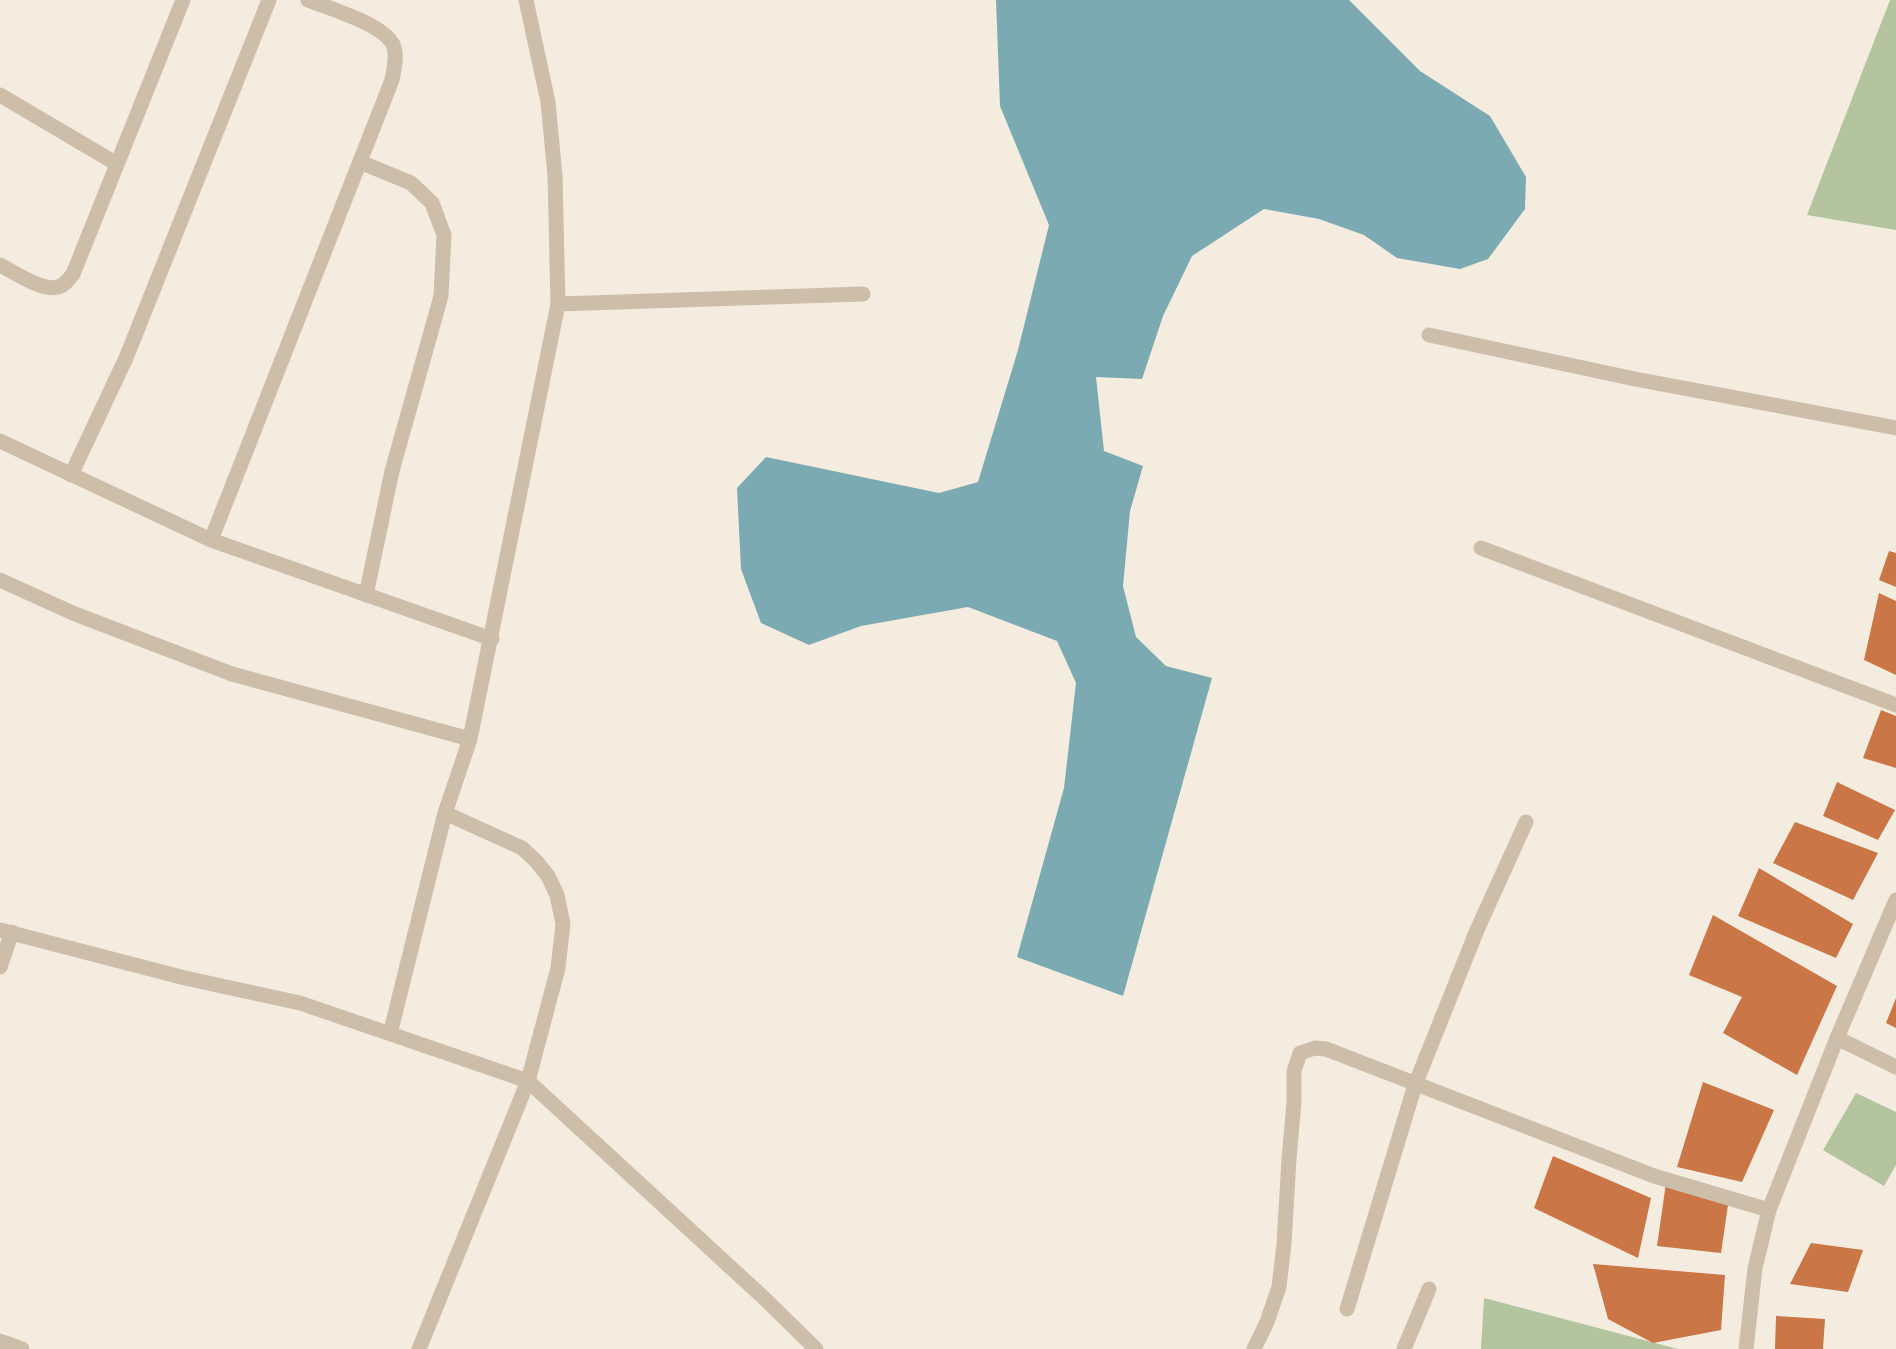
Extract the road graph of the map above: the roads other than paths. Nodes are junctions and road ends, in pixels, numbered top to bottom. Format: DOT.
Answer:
graph roads {
  1 [pos="183,0"];
  2 [pos="269,0"];
  3 [pos="308,0"];
  4 [pos="526,0"];
  5 [pos="0,95"];
  6 [pos="360,162"];
  7 [pos="117,165"];
  8 [pos="0,265"];
  9 [pos="863,294"];
  10 [pos="558,304"];
  11 [pos="1429,335"];
  12 [pos="1896,428"];
  13 [pos="0,441"];
  14 [pos="71,475"];
  15 [pos="211,540"];
  16 [pos="1481,548"];
  17 [pos="0,580"];
  18 [pos="366,595"];
  19 [pos="492,639"];
  20 [pos="1896,705"];
  21 [pos="470,739"];
  22 [pos="445,813"];
  23 [pos="1526,822"];
  24 [pos="1896,900"];
  25 [pos="6,931"];
  26 [pos="0,967"];
  27 [pos="390,1034"];
  28 [pos="1837,1038"];
  29 [pos="1896,1067"];
  30 [pos="528,1081"];
  31 [pos="1415,1085"];
  32 [pos="1769,1210"];
  33 [pos="1429,1289"];
  34 [pos="1347,1309"];
  35 [pos="0,1341"];
  36 [pos="22,1349"];
  37 [pos="419,1349"];
  38 [pos="816,1349"];
  39 [pos="1254,1349"];
  40 [pos="1404,1349"];
  41 [pos="1746,1349"];
  1 -- 7 [label="street"];
  2 -- 14 [label="street"];
  3 -- 6 [label="street"];
  4 -- 10 [label="street"];
  5 -- 7 [label="street"];
  6 -- 15 [label="street"];
  6 -- 18 [label="street"];
  7 -- 8 [label="street"];
  9 -- 10 [label="street"];
  10 -- 19 [label="street"];
  11 -- 12 [label="street"];
  13 -- 14 [label="street"];
  14 -- 15 [label="street"];
  15 -- 18 [label="street"];
  16 -- 20 [label="street"];
  17 -- 21 [label="street"];
  18 -- 19 [label="street"];
  19 -- 21 [label="street"];
  21 -- 22 [label="street"];
  22 -- 27 [label="street"];
  22 -- 30 [label="street"];
  23 -- 31 [label="street"];
  24 -- 28 [label="street"];
  25 -- 26 [label="street"];
  25 -- 27 [label="street"];
  27 -- 30 [label="street"];
  28 -- 29 [label="street"];
  28 -- 32 [label="street"];
  30 -- 37 [label="street"];
  30 -- 38 [label="street"];
  31 -- 32 [label="street"];
  31 -- 34 [label="street"];
  31 -- 39 [label="street"];
  32 -- 41 [label="street"];
  33 -- 40 [label="street"];
  35 -- 36 [label="street"];
}
